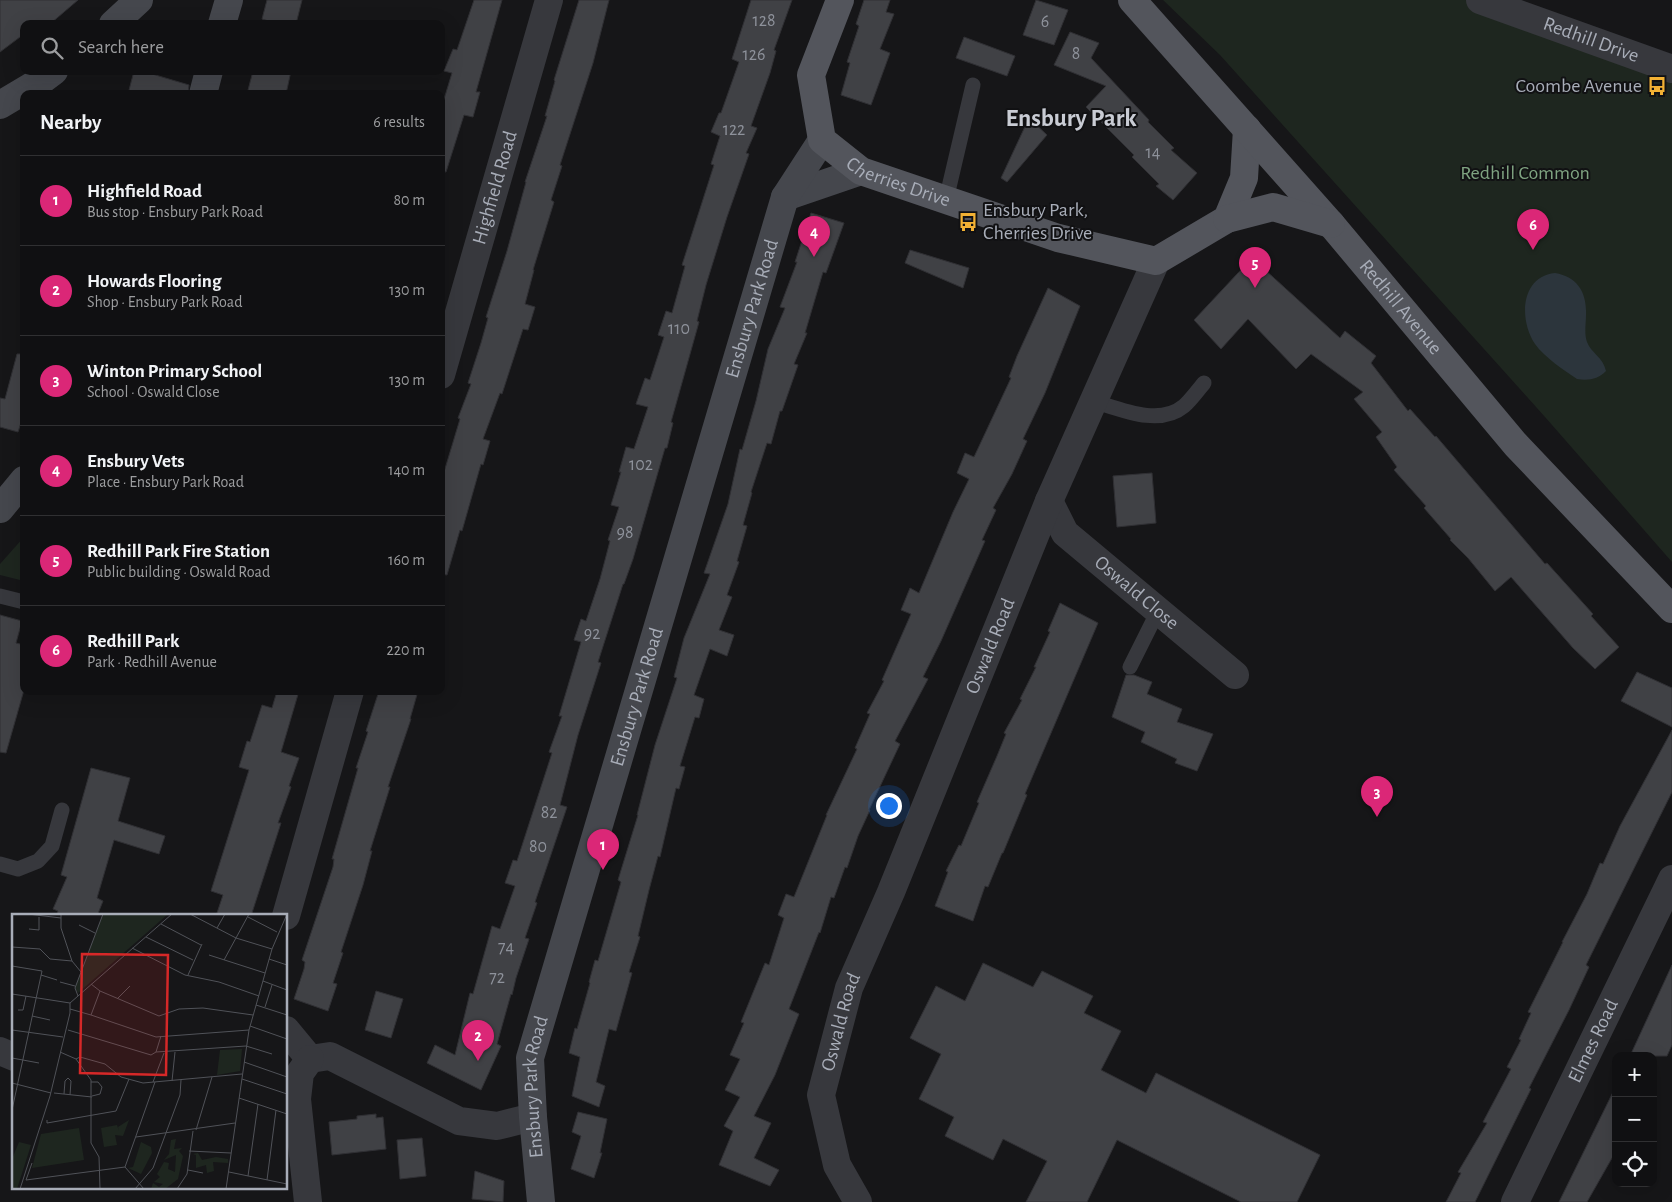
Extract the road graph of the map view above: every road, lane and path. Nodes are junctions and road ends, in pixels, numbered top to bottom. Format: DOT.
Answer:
graph roads {
  1 [pos="139,0"];
  2 [pos="228,0"];
  3 [pos="549,0"];
  4 [pos="840,0"];
  5 [pos="1132,0"];
  6 [pos="1480,0"];
  7 [pos="117,20"];
  8 [pos="223,20"];
  9 [pos="1672,69"];
  10 [pos="49,75"];
  11 [pos="208,75"];
  12 [pos="973,85"];
  13 [pos="24,90"];
  14 [pos="203,90"];
  15 [pos="20,93"];
  16 [pos="0,104"];
  17 [pos="1247,129"];
  18 [pos="822,140"];
  19 [pos="861,171"];
  20 [pos="785,197"];
  21 [pos="946,200"];
  22 [pos="1227,219"];
  23 [pos="1331,224"];
  24 [pos="1156,261"];
  25 [pos="445,361"];
  26 [pos="1204,382"];
  27 [pos="1093,401"];
  28 [pos="20,485"];
  29 [pos="1049,501"];
  30 [pos="0,509"];
  31 [pos="0,596"];
  32 [pos="20,601"];
  33 [pos="1672,609"];
  34 [pos="1158,611"];
  35 [pos="1130,667"];
  36 [pos="1235,675"];
  37 [pos="349,695"];
  38 [pos="62,810"];
  39 [pos="0,864"];
  40 [pos="1672,879"];
  41 [pos="287,914"];
  42 [pos="288,1032"];
  43 [pos="0,1051"];
  44 [pos="12,1056"];
  45 [pos="310,1059"];
  46 [pos="532,1117"];
  47 [pos="295,1165"];
  48 [pos="308,1202"];
  49 [pos="541,1202"];
  50 [pos="858,1202"];
  51 [pos="1515,1202"];
  1 -- 7 [label="street"];
  2 -- 8 [label="street"];
  3 -- 25 [label="street, Highfield Road"];
  4 -- 18 [label="main road"];
  5 -- 17 [label="main road, Redhill Avenue"];
  6 -- 9 [label="street, Redhill Drive"];
  10 -- 13 [label="street"];
  11 -- 14 [label="street"];
  12 -- 21 [label="lane"];
  15 -- 16 [label="street"];
  17 -- 22 [label="main road"];
  17 -- 23 [label="main road, Redhill Avenue"];
  18 -- 19 [label="main road, Cherries Drive"];
  18 -- 20 [label="street, Ensbury Park Road"];
  19 -- 20 [label="street"];
  19 -- 21 [label="main road, Cherries Drive"];
  20 -- 46 [label="street, Ensbury Park Road"];
  21 -- 24 [label="main road, Cherries Drive"];
  22 -- 23 [label="main road"];
  22 -- 24 [label="main road"];
  23 -- 33 [label="main road, Redhill Avenue"];
  24 -- 27 [label="street, Oswald Road"];
  26 -- 27 [label="lane"];
  27 -- 29 [label="street, Oswald Road"];
  28 -- 30 [label="street"];
  29 -- 34 [label="street, Oswald Close"];
  29 -- 50 [label="street, Oswald Road"];
  31 -- 32 [label="lane"];
  34 -- 35 [label="lane"];
  34 -- 36 [label="street, Oswald Close"];
  37 -- 41 [label="street"];
  38 -- 39 [label="lane"];
  40 -- 51 [label="street, Elmes Road"];
  42 -- 45 [label="street"];
  43 -- 44 [label="street"];
  45 -- 46 [label="street"];
  45 -- 47 [label="street"];
  46 -- 49 [label="street, Ensbury Park Road"];
  47 -- 48 [label="street"];
}
